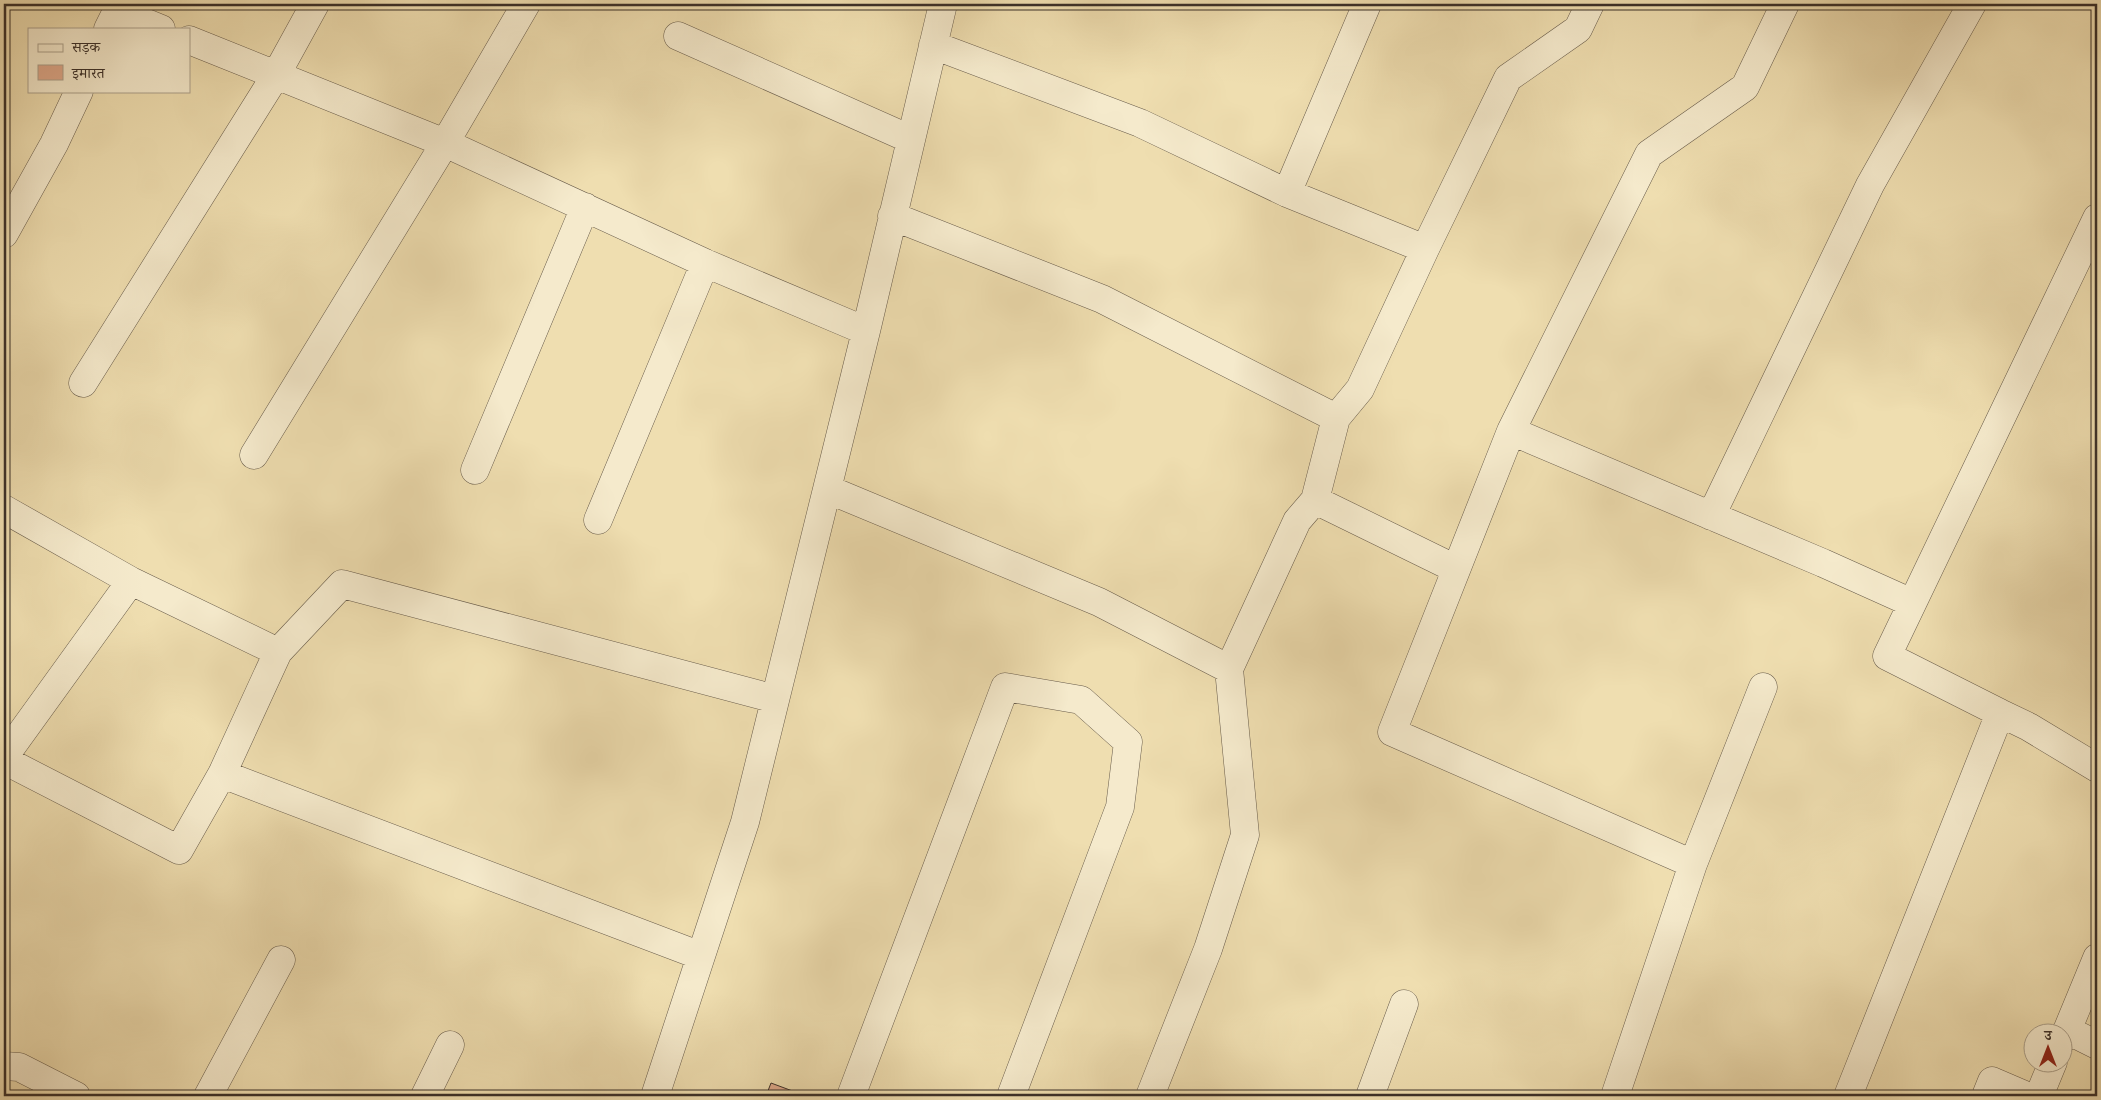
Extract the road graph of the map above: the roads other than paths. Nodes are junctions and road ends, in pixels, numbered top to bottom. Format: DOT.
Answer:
graph roads {
  1 [pos="315,4"];
  2 [pos="526,4"];
  3 [pos="943,4"];
  4 [pos="1367,4"];
  5 [pos="1590,4"];
  6 [pos="1785,4"];
  7 [pos="1972,4"];
  8 [pos="113,12"];
  9 [pos="158,28"];
  10 [pos="678,36"];
  11 [pos="190,40"];
  12 [pos="933,45"];
  13 [pos="276,75"];
  14 [pos="79,92"];
  15 [pos="910,139"];
  16 [pos="445,143"];
  17 [pos="1287,193"];
  18 [pos="585,208"];
  19 [pos="892,216"];
  20 [pos="2097,218"];
  21 [pos="4,234"];
  22 [pos="1425,249"];
  23 [pos="705,263"];
  24 [pos="866,332"];
  25 [pos="83,383"];
  26 [pos="1336,418"];
  27 [pos="1511,431"];
  28 [pos="254,455"];
  29 [pos="475,470"];
  30 [pos="827,489"];
  31 [pos="1315,500"];
  32 [pos="4,509"];
  33 [pos="1711,516"];
  34 [pos="598,520"];
  35 [pos="1456,569"];
  36 [pos="131,581"];
  37 [pos="1912,603"];
  38 [pos="278,652"];
  39 [pos="1229,669"];
  40 [pos="1763,687"];
  41 [pos="775,699"];
  42 [pos="2000,713"];
  43 [pos="4,759"];
  44 [pos="2097,768"];
  45 [pos="222,774"];
  46 [pos="1693,864"];
  47 [pos="701,956"];
  48 [pos="2097,958"];
  49 [pos="281,960"];
  50 [pos="1404,1004"];
  51 [pos="2070,1022"];
  52 [pos="2074,1037"];
  53 [pos="450,1045"];
  54 [pos="2097,1045"];
  55 [pos="4,1066"];
  56 [pos="2049,1072"];
  57 [pos="76,1096"];
  58 [pos="208,1096"];
  59 [pos="424,1096"];
  60 [pos="655,1096"];
  61 [pos="851,1096"];
  62 [pos="1011,1096"];
  63 [pos="1150,1096"];
  64 [pos="1370,1096"];
  65 [pos="1615,1096"];
  66 [pos="1848,1096"];
  67 [pos="1986,1096"];
  68 [pos="2027,1096"];
  69 [pos="2039,1096"];
  1 -- 13 [label="street"];
  2 -- 16 [label="street"];
  3 -- 12 [label="street"];
  4 -- 17 [label="street"];
  5 -- 22 [label="street"];
  6 -- 27 [label="street"];
  7 -- 33 [label="street"];
  8 -- 9 [label="street"];
  10 -- 15 [label="street"];
  11 -- 13 [label="street"];
  12 -- 15 [label="street"];
  12 -- 17 [label="street"];
  13 -- 16 [label="street"];
  13 -- 25 [label="street"];
  14 -- 21 [label="street"];
  15 -- 19 [label="street"];
  16 -- 18 [label="street"];
  16 -- 28 [label="street"];
  17 -- 22 [label="street"];
  18 -- 23 [label="street"];
  18 -- 29 [label="street"];
  19 -- 24 [label="street"];
  19 -- 26 [label="street"];
  20 -- 37 [label="street"];
  22 -- 26 [label="street"];
  23 -- 24 [label="street"];
  23 -- 34 [label="street"];
  24 -- 30 [label="street"];
  26 -- 31 [label="street"];
  27 -- 33 [label="street"];
  27 -- 35 [label="street"];
  30 -- 39 [label="street"];
  30 -- 41 [label="street"];
  31 -- 35 [label="street"];
  31 -- 39 [label="street"];
  32 -- 36 [label="street"];
  33 -- 37 [label="street"];
  35 -- 46 [label="street"];
  36 -- 38 [label="street"];
  36 -- 43 [label="street"];
  37 -- 42 [label="street"];
  38 -- 41 [label="street"];
  38 -- 45 [label="street"];
  39 -- 63 [label="street"];
  40 -- 46 [label="street"];
  41 -- 47 [label="street"];
  42 -- 44 [label="street"];
  42 -- 66 [label="street"];
  43 -- 45 [label="street"];
  45 -- 47 [label="street"];
  46 -- 65 [label="street"];
  47 -- 60 [label="street"];
  48 -- 51 [label="street"];
  49 -- 58 [label="street"];
  50 -- 64 [label="street"];
  52 -- 54 [label="street"];
  53 -- 59 [label="street"];
  55 -- 57 [label="street"];
  56 -- 69 [label="street"];
  61 -- 62 [label="street"];
  67 -- 68 [label="street"];
}
